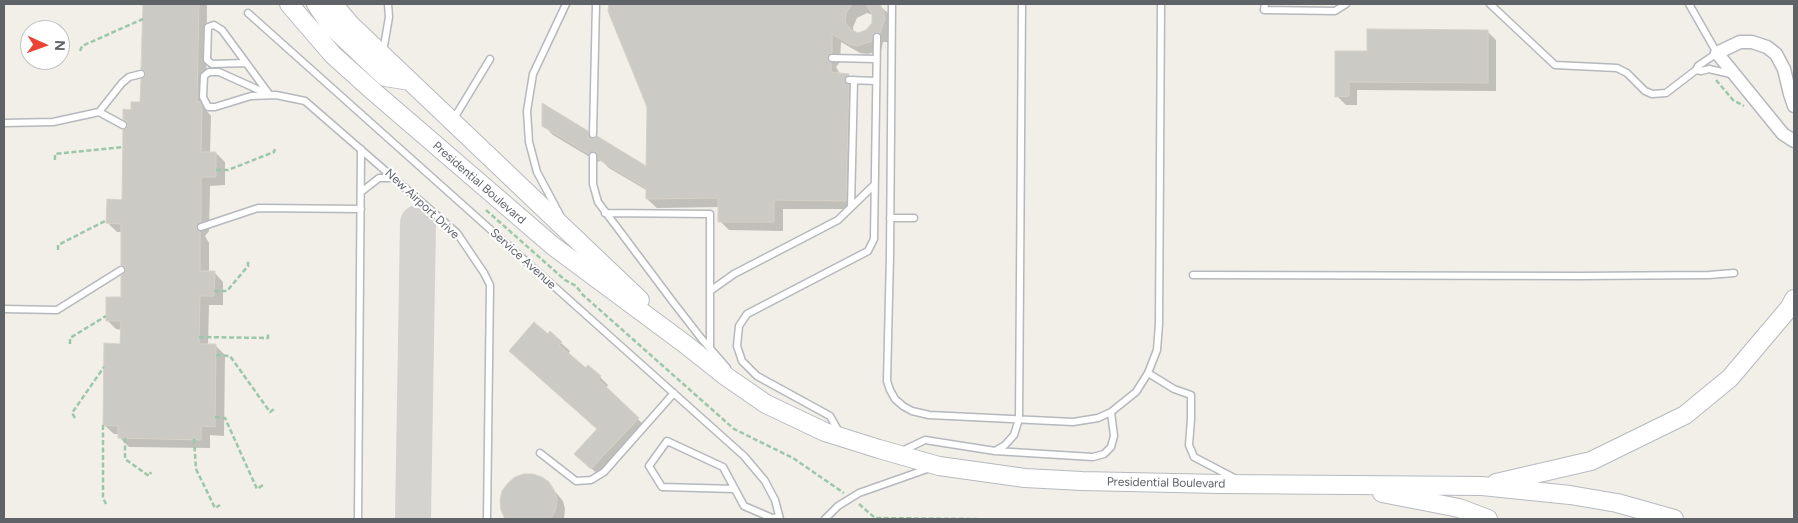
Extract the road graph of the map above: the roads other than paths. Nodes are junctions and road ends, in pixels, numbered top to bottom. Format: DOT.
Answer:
graph roads {
  1 [pos="289,4"];
  2 [pos="299,4"];
  3 [pos="316,4"];
  4 [pos="333,4"];
  5 [pos="388,4"];
  6 [pos="566,4"];
  7 [pos="596,4"];
  8 [pos="892,4"];
  9 [pos="1022,4"];
  10 [pos="1161,4"];
  11 [pos="1346,4"];
  12 [pos="1490,4"];
  13 [pos="1690,4"];
  14 [pos="1264,7"];
  15 [pos="248,13"];
  16 [pos="310,28"];
  17 [pos="877,37"];
  18 [pos="1717,53"];
  19 [pos="383,55"];
  20 [pos="832,58"];
  21 [pos="490,59"];
  22 [pos="876,59"];
  23 [pos="246,64"];
  24 [pos="1696,70"];
  25 [pos="141,74"];
  26 [pos="1733,74"];
  27 [pos="410,81"];
  28 [pos="876,81"];
  29 [pos="270,95"];
  30 [pos="1794,106"];
  31 [pos="99,112"];
  32 [pos="452,121"];
  33 [pos="4,123"];
  34 [pos="123,125"];
  35 [pos="594,134"];
  36 [pos="1794,141"];
  37 [pos="362,149"];
  38 [pos="593,156"];
  39 [pos="394,178"];
  40 [pos="874,185"];
  41 [pos="361,192"];
  42 [pos="851,207"];
  43 [pos="361,209"];
  44 [pos="605,213"];
  45 [pos="890,218"];
  46 [pos="914,218"];
  47 [pos="200,227"];
  48 [pos="602,262"];
  49 [pos="121,270"];
  50 [pos="1734,273"];
  51 [pos="1193,275"];
  52 [pos="710,291"];
  53 [pos="1794,299"];
  54 [pos="4,309"];
  55 [pos="685,344"];
  56 [pos="710,348"];
  57 [pos="1148,374"];
  58 [pos="674,393"];
  59 [pos="749,393"];
  60 [pos="1111,412"];
  61 [pos="1019,419"];
  62 [pos="842,438"];
  63 [pos="995,451"];
  64 [pos="540,453"];
  65 [pos="896,454"];
  66 [pos="939,466"];
  67 [pos="1247,484"];
  68 [pos="1337,485"];
  69 [pos="1482,486"];
  70 [pos="735,489"];
  71 [pos="780,518"];
  72 [pos="358,519"];
  73 [pos="487,519"];
  74 [pos="825,519"];
  75 [pos="1488,519"];
  76 [pos="1674,519"];
  1 -- 16 [label="main road, Presidential Boulevard"];
  2 -- 16 [label="main road"];
  3 -- 27 [label="main road"];
  4 -- 19 [label="main road, Presidential Boulevard"];
  5 -- 19 [label="lane"];
  6 -- 48 [label="lane"];
  7 -- 35 [label="lane"];
  8 -- 45 [label="lane"];
  9 -- 61 [label="lane"];
  10 -- 57 [label="lane"];
  11 -- 14 [label="lane"];
  12 -- 24 [label="lane"];
  13 -- 18 [label="lane"];
  15 -- 58 [label="lane, Service Avenue"];
  16 -- 55 [label="main road, Presidential Boulevard"];
  17 -- 22 [label="lane"];
  18 -- 24 [label="lane"];
  18 -- 26 [label="street"];
  18 -- 30 [label="street"];
  19 -- 27 [label="main road, Presidential Boulevard"];
  20 -- 22 [label="lane"];
  21 -- 32 [label="lane"];
  22 -- 28 [label="lane"];
  23 -- 23 [label="lane"];
  23 -- 29 [label="lane"];
  24 -- 26 [label="lane"];
  25 -- 31 [label="lane"];
  26 -- 36 [label="street"];
  27 -- 32 [label="main road, Presidential Boulevard"];
  28 -- 40 [label="lane"];
  28 -- 42 [label="lane"];
  29 -- 29 [label="lane"];
  29 -- 37 [label="lane, New Airport Drive"];
  31 -- 33 [label="lane"];
  31 -- 34 [label="lane"];
  32 -- 48 [label="main road, Presidential Boulevard"];
  37 -- 39 [label="lane, New Airport Drive"];
  37 -- 41 [label="lane"];
  38 -- 44 [label="lane"];
  39 -- 41 [label="lane"];
  39 -- 73 [label="lane, New Airport Drive"];
  40 -- 42 [label="lane"];
  40 -- 62 [label="lane"];
  41 -- 43 [label="lane"];
  42 -- 52 [label="lane"];
  43 -- 47 [label="lane"];
  43 -- 72 [label="lane"];
  44 -- 52 [label="lane"];
  44 -- 56 [label="lane"];
  45 -- 46 [label="lane"];
  45 -- 61 [label="lane"];
  48 -- 55 [label="main road, Presidential Boulevard"];
  49 -- 54 [label="lane"];
  50 -- 51 [label="lane"];
  52 -- 56 [label="lane"];
  53 -- 69 [label="main road"];
  55 -- 59 [label="main road, Presidential Boulevard"];
  56 -- 59 [label="lane"];
  57 -- 60 [label="lane"];
  57 -- 67 [label="lane"];
  58 -- 64 [label="lane"];
  58 -- 71 [label="lane, Service Avenue"];
  59 -- 62 [label="main road, Presidential Boulevard"];
  60 -- 61 [label="lane"];
  60 -- 63 [label="lane"];
  61 -- 63 [label="lane"];
  62 -- 65 [label="main road, Presidential Boulevard"];
  63 -- 65 [label="lane"];
  65 -- 66 [label="main road, Presidential Boulevard"];
  66 -- 67 [label="main road, Presidential Boulevard"];
  66 -- 74 [label="lane"];
  67 -- 68 [label="main road, Presidential Boulevard"];
  68 -- 69 [label="main road, Presidential Boulevard"];
  68 -- 75 [label="main road"];
  69 -- 76 [label="main road, Presidential Boulevard"];
  70 -- 70 [label="lane"];
  70 -- 71 [label="lane"];
}
